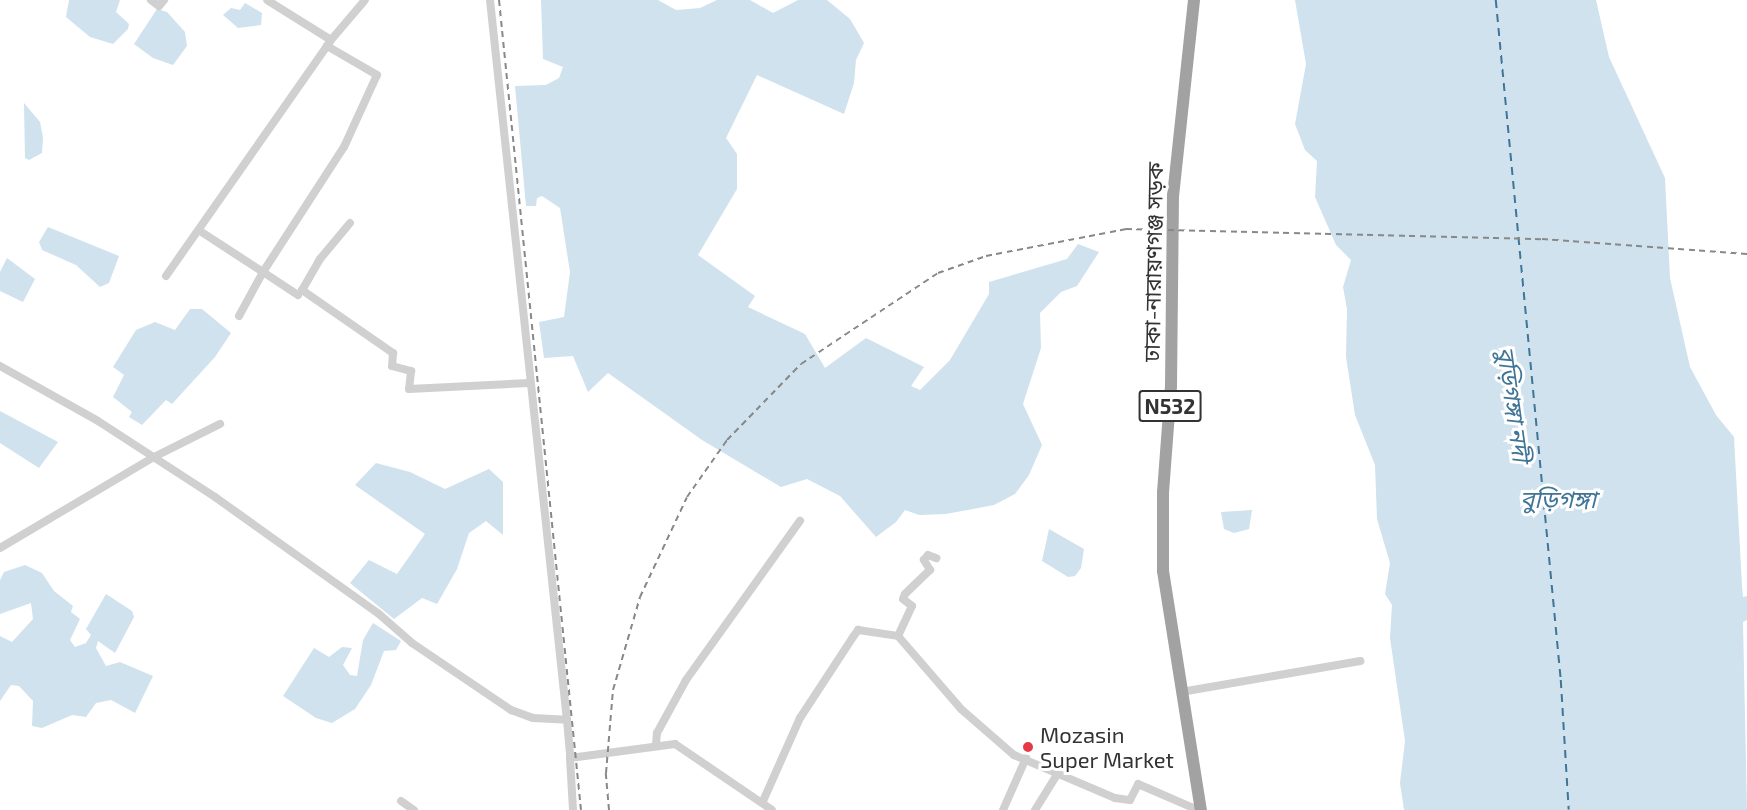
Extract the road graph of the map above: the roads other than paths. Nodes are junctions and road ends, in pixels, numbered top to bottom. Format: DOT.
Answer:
graph roads {
  1 [pos="151,0"];
  2 [pos="164,0"];
  3 [pos="267,0"];
  4 [pos="365,0"];
  5 [pos="490,0"];
  6 [pos="1194,0"];
  7 [pos="329,43"];
  8 [pos="350,223"];
  9 [pos="200,231"];
  10 [pos="263,272"];
  11 [pos="166,276"];
  12 [pos="298,295"];
  13 [pos="239,316"];
  14 [pos="0,366"];
  15 [pos="529,383"];
  16 [pos="220,424"];
  17 [pos="154,457"];
  18 [pos="800,521"];
  19 [pos="0,548"];
  20 [pos="936,558"];
  21 [pos="898,636"];
  22 [pos="1360,661"];
  23 [pos="1181,692"];
  24 [pos="567,720"];
  25 [pos="656,744"];
  26 [pos="570,758"];
  27 [pos="1026,759"];
  28 [pos="1058,773"];
  29 [pos="401,801"];
  30 [pos="763,801"];
  31 [pos="414,810"];
  32 [pos="573,810"];
  33 [pos="772,810"];
  34 [pos="1003,810"];
  35 [pos="1035,810"];
  36 [pos="1199,810"];
  1 -- 2 [label="street"];
  3 -- 7 [label="street"];
  4 -- 7 [label="street"];
  5 -- 15 [label="street"];
  6 -- 23 [label="highway, ঢাকা-নারায়ণগঞ্জ সড়ক / N532"];
  7 -- 9 [label="street"];
  7 -- 10 [label="street"];
  8 -- 15 [label="street"];
  9 -- 10 [label="street"];
  9 -- 11 [label="street"];
  10 -- 12 [label="street"];
  10 -- 13 [label="street"];
  14 -- 17 [label="street"];
  15 -- 24 [label="street"];
  16 -- 17 [label="street"];
  17 -- 19 [label="street"];
  17 -- 24 [label="street"];
  18 -- 25 [label="street"];
  20 -- 21 [label="street"];
  21 -- 27 [label="street"];
  21 -- 30 [label="street"];
  22 -- 23 [label="street"];
  23 -- 36 [label="highway, ঢাকা-নারায়ণগঞ্জ সড়ক / N532"];
  24 -- 26 [label="street"];
  25 -- 26 [label="street"];
  25 -- 30 [label="street"];
  26 -- 32 [label="street"];
  27 -- 28 [label="street"];
  27 -- 34 [label="street"];
  28 -- 35 [label="street"];
  28 -- 36 [label="street"];
  29 -- 31 [label="street"];
  30 -- 33 [label="street"];
}
